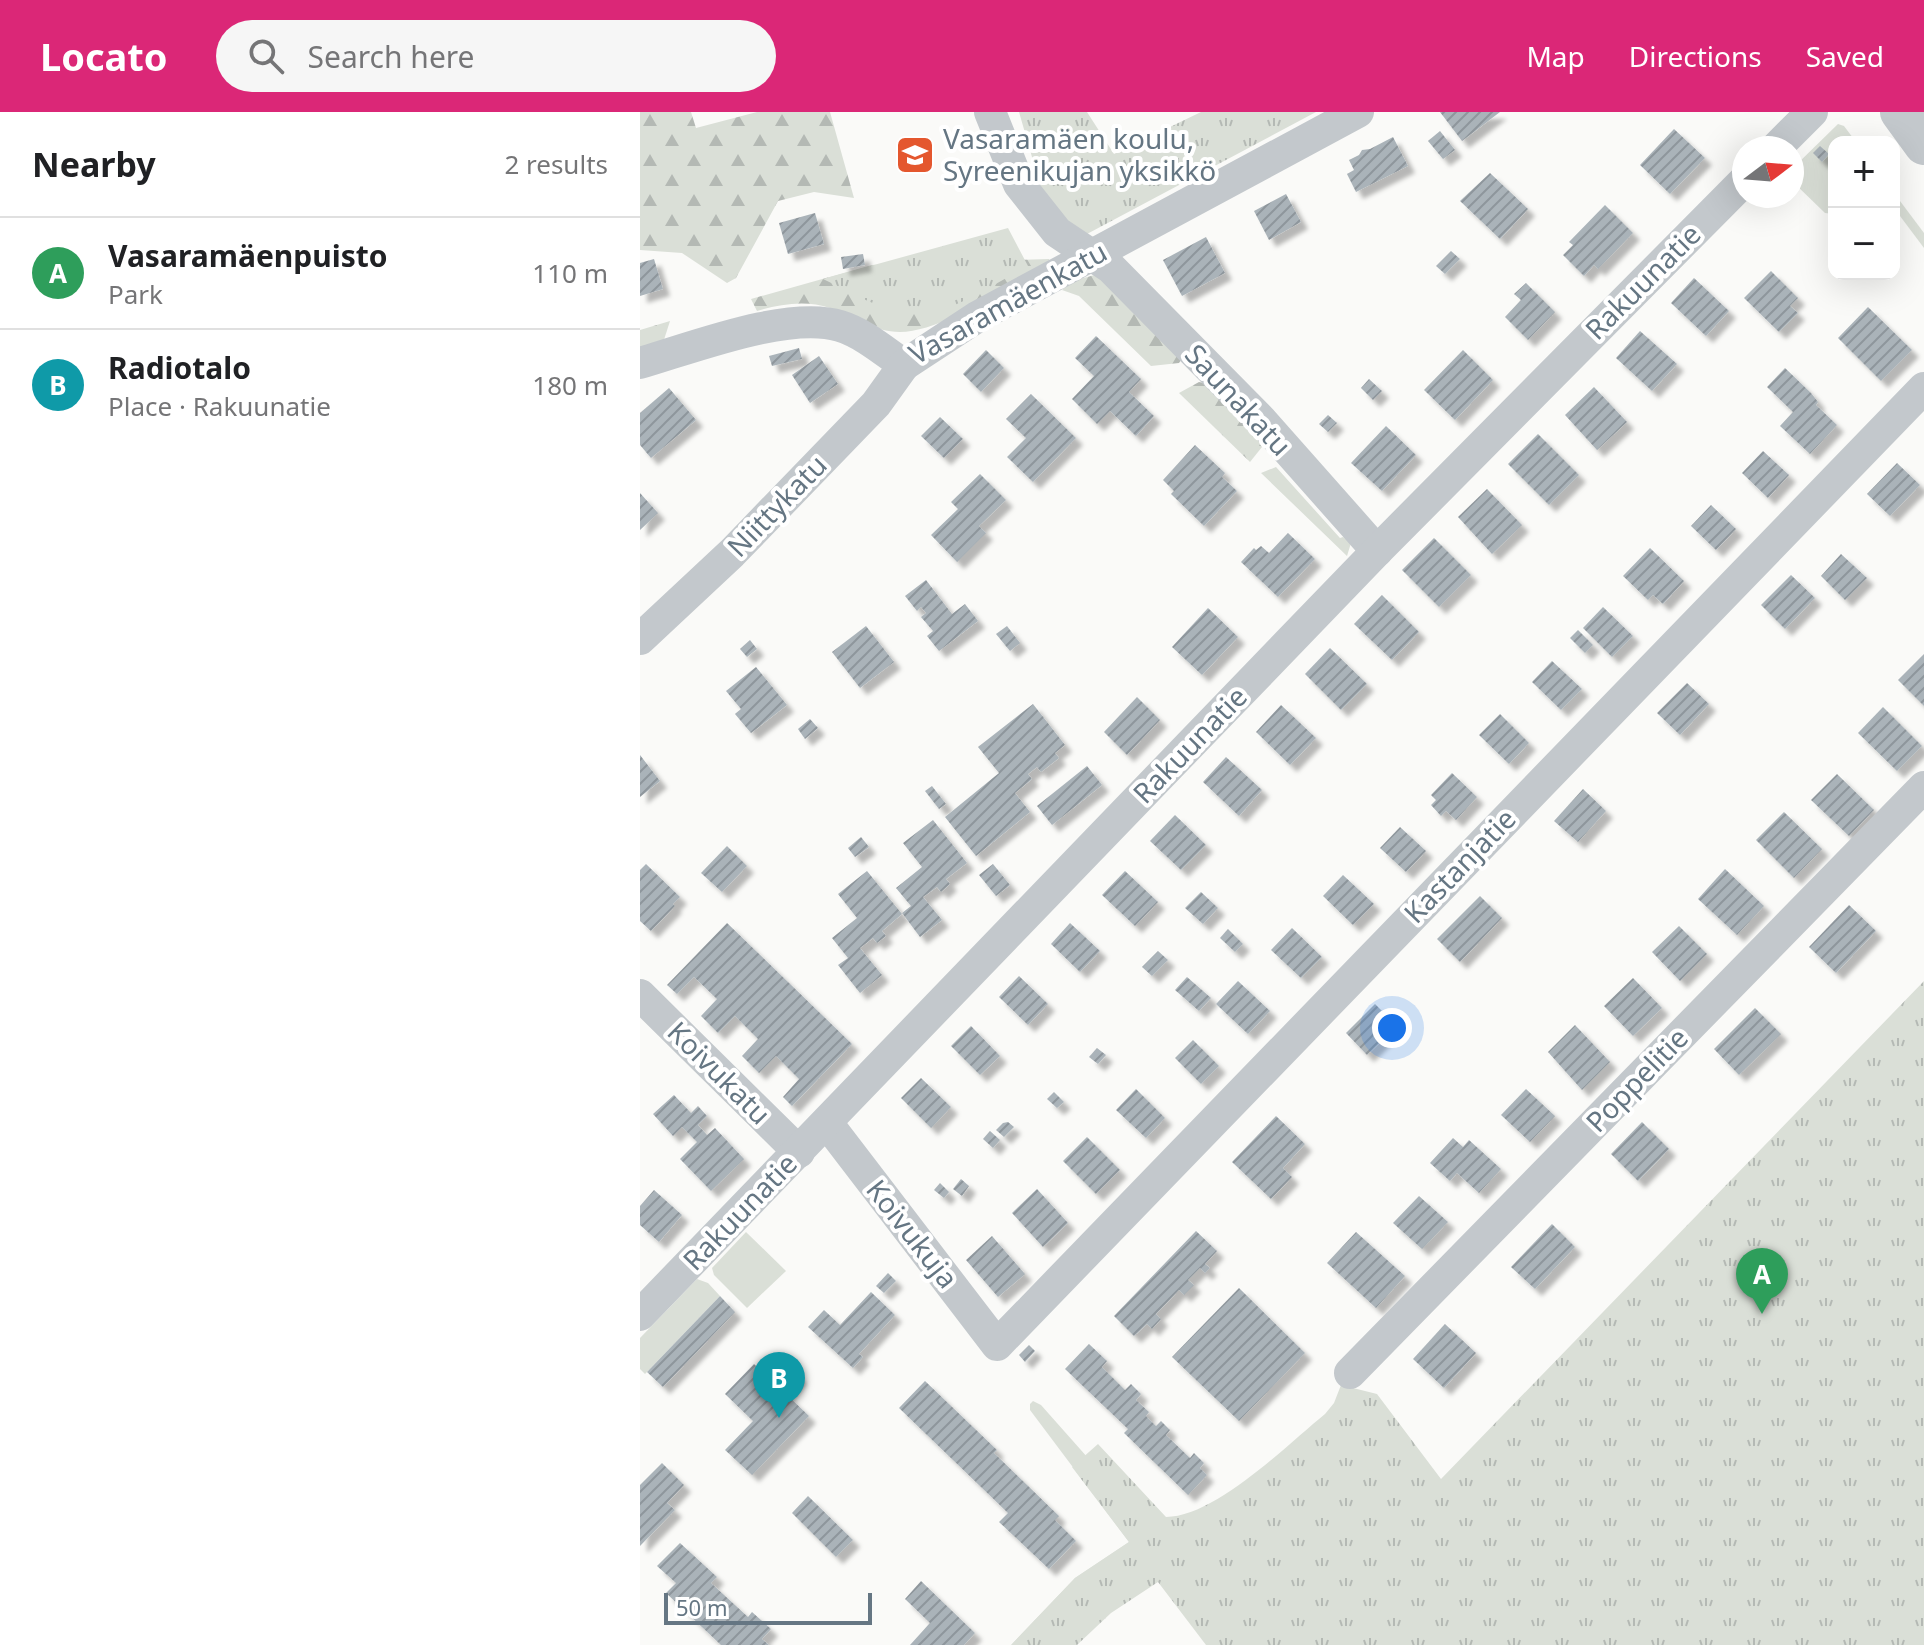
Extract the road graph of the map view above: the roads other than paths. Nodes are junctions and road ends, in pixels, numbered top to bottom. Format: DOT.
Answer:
graph roads {
  1 [pos="990,112"];
  2 [pos="1358,112"];
  3 [pos="1812,112"];
  4 [pos="1900,112"];
  5 [pos="1788,136"];
  6 [pos="1924,145"];
  7 [pos="1732,193"];
  8 [pos="1092,257"];
  9 [pos="640,363"];
  10 [pos="904,365"];
  11 [pos="1924,388"];
  12 [pos="1377,551"];
  13 [pos="640,639"];
  14 [pos="1924,787"];
  15 [pos="640,995"];
  16 [pos="827,1123"];
  17 [pos="799,1152"];
  18 [pos="640,1315"];
  19 [pos="997,1345"];
  20 [pos="1350,1373"];
  1 -- 8 [label="street, Saunakatu"];
  2 -- 8 [label="street, Vasaramäenkatu"];
  3 -- 5 [label="street"];
  4 -- 6 [label="street"];
  7 -- 12 [label="street, Rakuunatie"];
  8 -- 10 [label="street, Vasaramäenkatu"];
  8 -- 12 [label="street, Saunakatu"];
  9 -- 10 [label="street, Vasaramäenkatu"];
  10 -- 13 [label="street, Niittykatu"];
  11 -- 19 [label="street, Kastanjatie"];
  12 -- 16 [label="street, Rakuunatie"];
  14 -- 20 [label="street, Poppelitie"];
  15 -- 17 [label="street, Koivukatu"];
  16 -- 17 [label="street, Rakuunatie"];
  16 -- 19 [label="street, Koivukuja"];
  17 -- 18 [label="street, Rakuunatie"];
}
